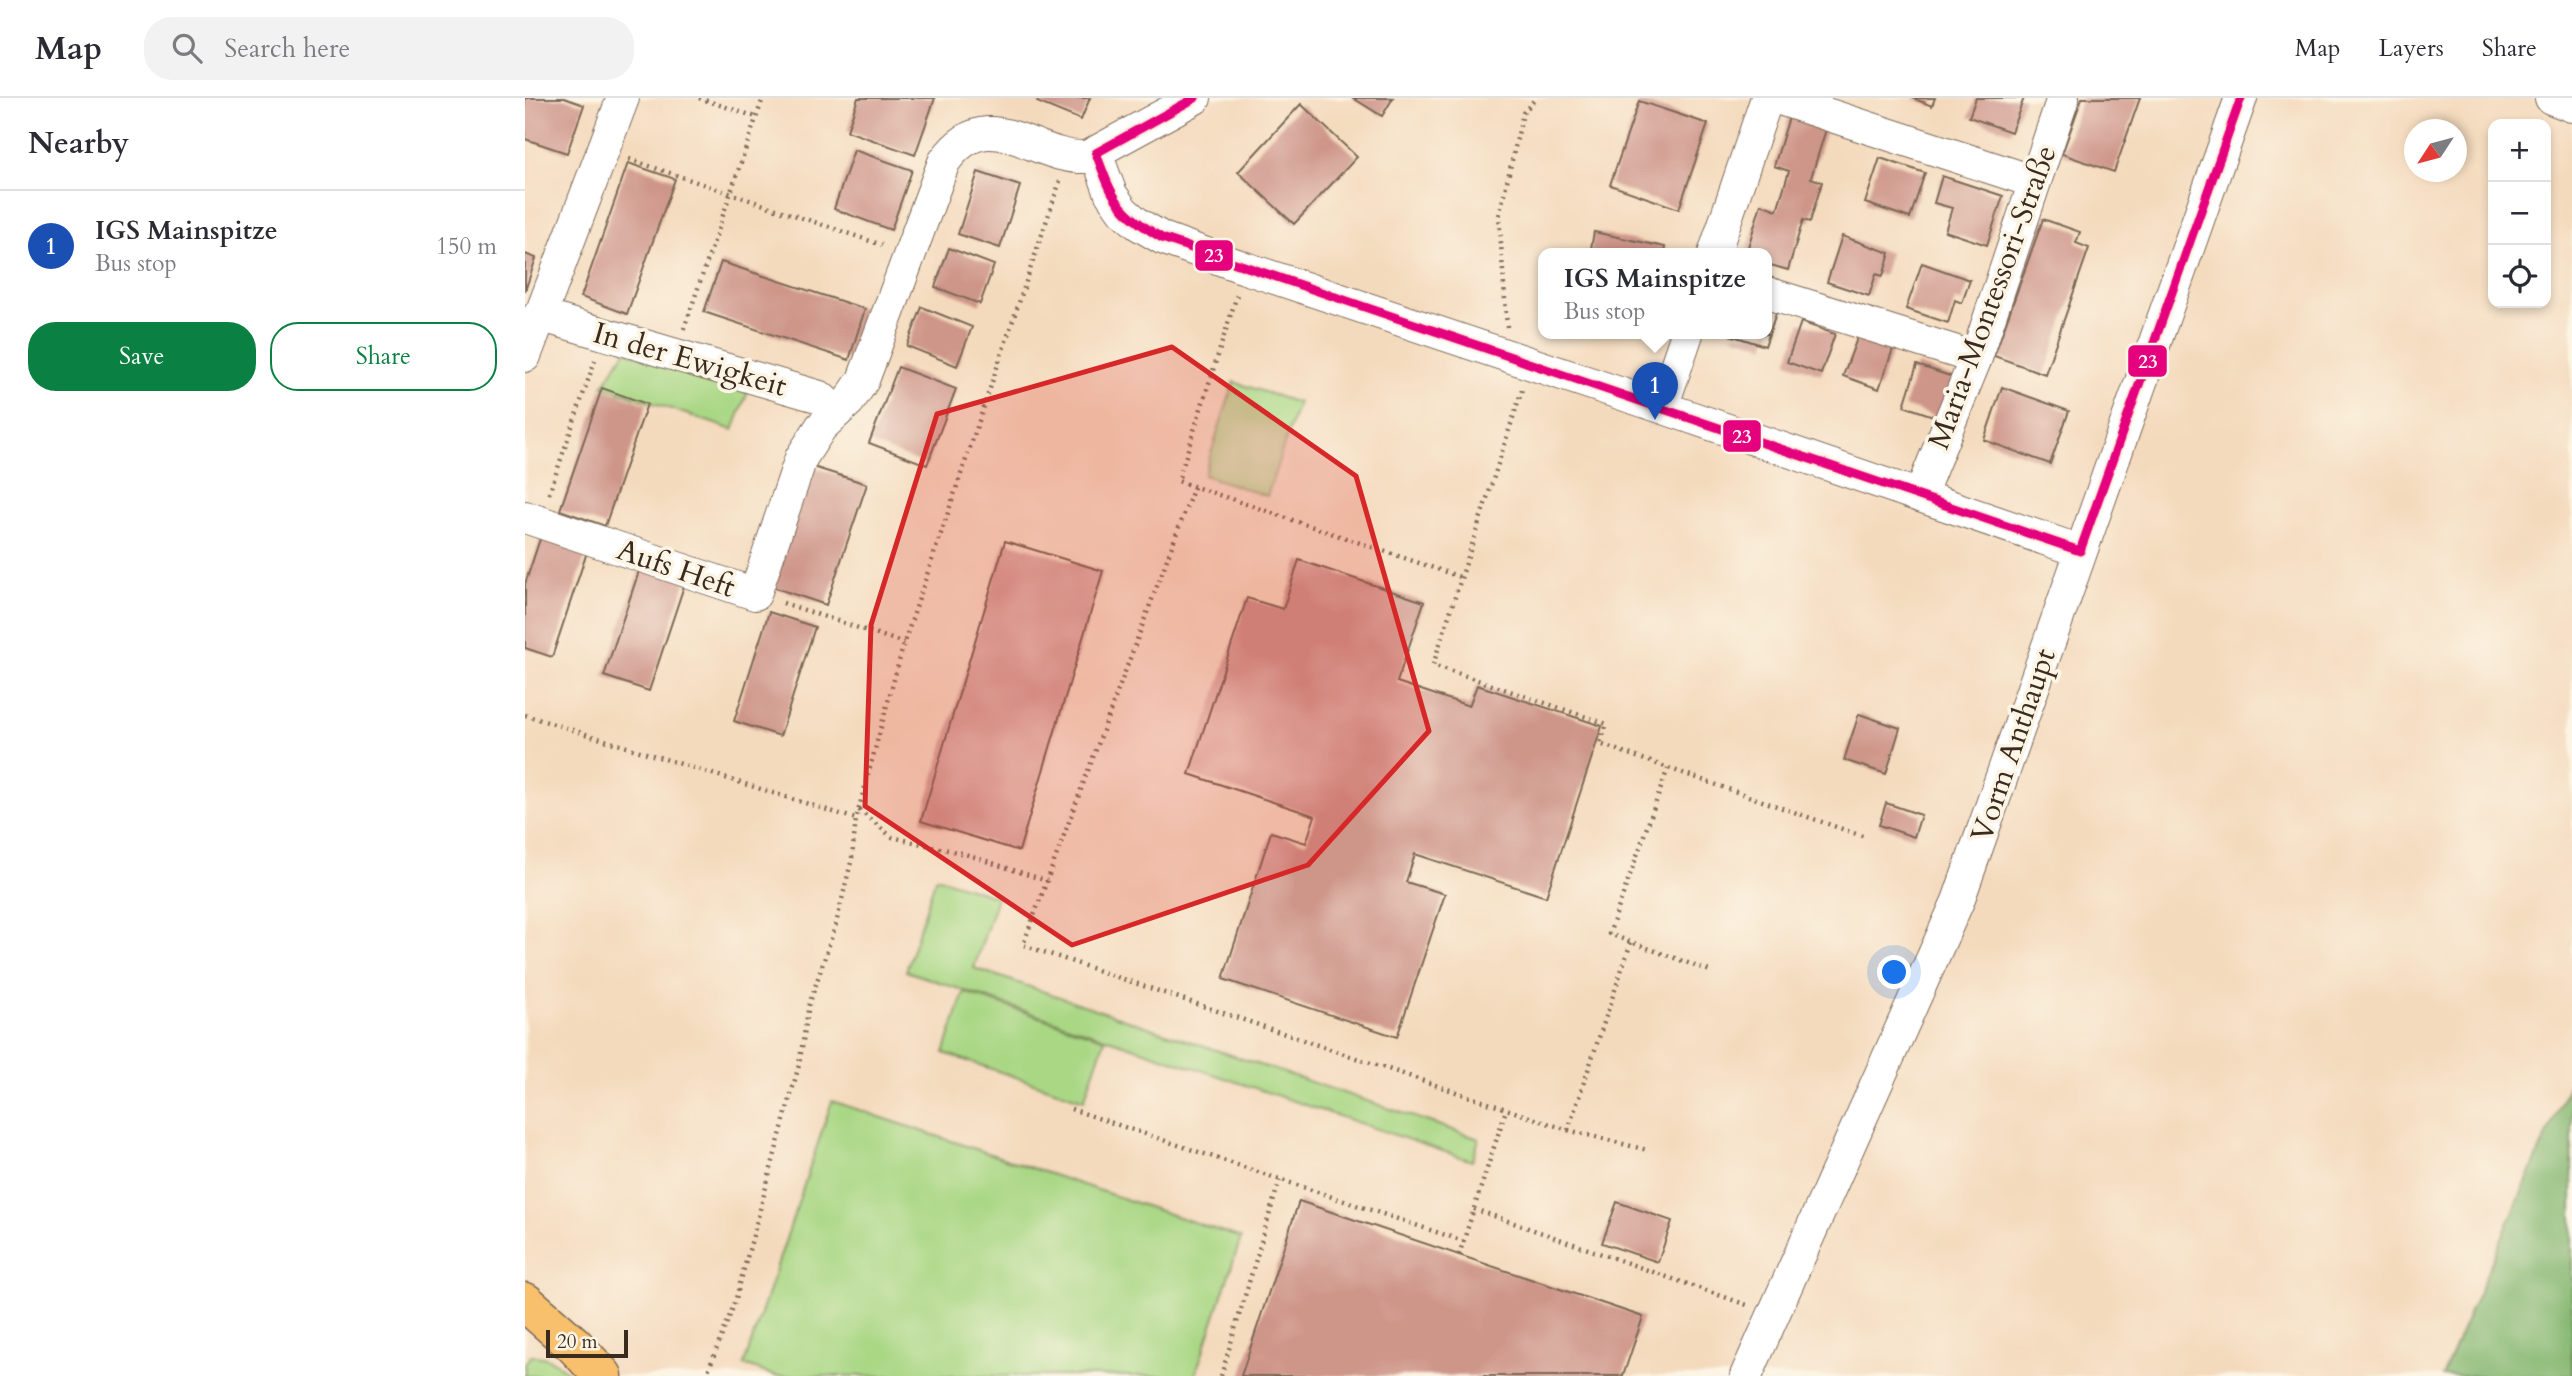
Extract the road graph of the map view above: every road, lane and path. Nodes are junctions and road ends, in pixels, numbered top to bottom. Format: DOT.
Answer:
graph roads {
  1 [pos="623,98"];
  2 [pos="698,98"];
  3 [pos="762,98"];
  4 [pos="1536,98"];
  5 [pos="1767,98"];
  6 [pos="1777,98"];
  7 [pos="2063,98"];
  8 [pos="2241,98"];
  9 [pos="2551,98"];
  10 [pos="1185,100"];
  11 [pos="2572,106"];
  12 [pos="756,117"];
  13 [pos="603,150"];
  14 [pos="1082,154"];
  15 [pos="2035,182"];
  16 [pos="730,194"];
  17 [pos="1716,248"];
  18 [pos="909,255"];
  19 [pos="1245,268"];
  20 [pos="1772,295"];
  21 [pos="539,315"];
  22 [pos="604,335"];
  23 [pos="1684,339"];
  24 [pos="525,356"];
  25 [pos="675,356"];
  26 [pos="1976,358"];
  27 [pos="1520,360"];
  28 [pos="1662,407"];
  29 [pos="836,412"];
  30 [pos="1194,487"];
  31 [pos="1920,495"];
  32 [pos="533,519"];
  33 [pos="2080,551"];
  34 [pos="1463,578"];
  35 [pos="755,594"];
  36 [pos="904,643"];
  37 [pos="525,715"];
  38 [pos="1668,768"];
  39 [pos="859,810"];
  40 [pos="856,820"];
  41 [pos="1865,838"];
  42 [pos="1047,881"];
  43 [pos="1631,942"];
  44 [pos="1710,971"];
  45 [pos="1071,1109"];
  46 [pos="1506,1110"];
  47 [pos="1568,1130"];
  48 [pos="1647,1150"];
  49 [pos="1280,1180"];
  50 [pos="1474,1209"];
  51 [pos="1463,1241"];
  52 [pos="1459,1255"];
  53 [pos="525,1303"];
  54 [pos="1775,1314"];
  55 [pos="603,1376"];
  56 [pos="706,1376"];
  57 [pos="1221,1376"];
  58 [pos="1747,1376"];
  1 -- 13 [label="street"];
  2 -- 12 [label="path"];
  3 -- 12 [label="path"];
  4 -- 27 [label="path"];
  5 -- 17 [label="street"];
  6 -- 15 [label="street"];
  7 -- 15 [label="street, Maria-Montessori-Straße"];
  8 -- 33 [label="street, Vorm Anthaupt"];
  9 -- 11 [label="street"];
  10 -- 14 [label="street"];
  12 -- 16 [label="path"];
  13 -- 16 [label="path"];
  13 -- 21 [label="street"];
  14 -- 18 [label="street, Aufs Heft"];
  14 -- 19 [label="street"];
  14 -- 36 [label="path"];
  15 -- 26 [label="street, Maria-Montessori-Straße"];
  16 -- 18 [label="path"];
  16 -- 25 [label="path"];
  18 -- 29 [label="street, Aufs Heft"];
  19 -- 27 [label="street"];
  19 -- 30 [label="path"];
  20 -- 26 [label="street"];
  21 -- 22 [label="street, In der Ewigkeit"];
  21 -- 24 [label="street"];
  22 -- 25 [label="street, In der Ewigkeit"];
  22 -- 32 [label="path"];
  23 -- 28 [label="street"];
  25 -- 29 [label="street, In der Ewigkeit"];
  26 -- 31 [label="street, Maria-Montessori-Straße"];
  27 -- 28 [label="street"];
  27 -- 34 [label="path"];
  28 -- 31 [label="street"];
  29 -- 35 [label="street, Aufs Heft"];
  30 -- 34 [label="path"];
  30 -- 42 [label="path"];
  31 -- 33 [label="street"];
  32 -- 35 [label="street, Aufs Heft"];
  33 -- 54 [label="street, Vorm Anthaupt"];
  34 -- 38 [label="path"];
  35 -- 36 [label="path"];
  36 -- 39 [label="path"];
  37 -- 40 [label="path"];
  38 -- 41 [label="path"];
  38 -- 43 [label="path"];
  39 -- 40 [label="path"];
  39 -- 42 [label="path"];
  40 -- 56 [label="path"];
  42 -- 46 [label="path"];
  43 -- 44 [label="path"];
  43 -- 47 [label="path"];
  45 -- 49 [label="path"];
  46 -- 47 [label="path"];
  46 -- 50 [label="path"];
  47 -- 48 [label="path"];
  49 -- 51 [label="path"];
  49 -- 57 [label="path"];
  50 -- 51 [label="path"];
  50 -- 54 [label="path"];
  51 -- 52 [label="path"];
  53 -- 55 [label="highway"];
  54 -- 58 [label="street, Vorm Anthaupt"];
}
